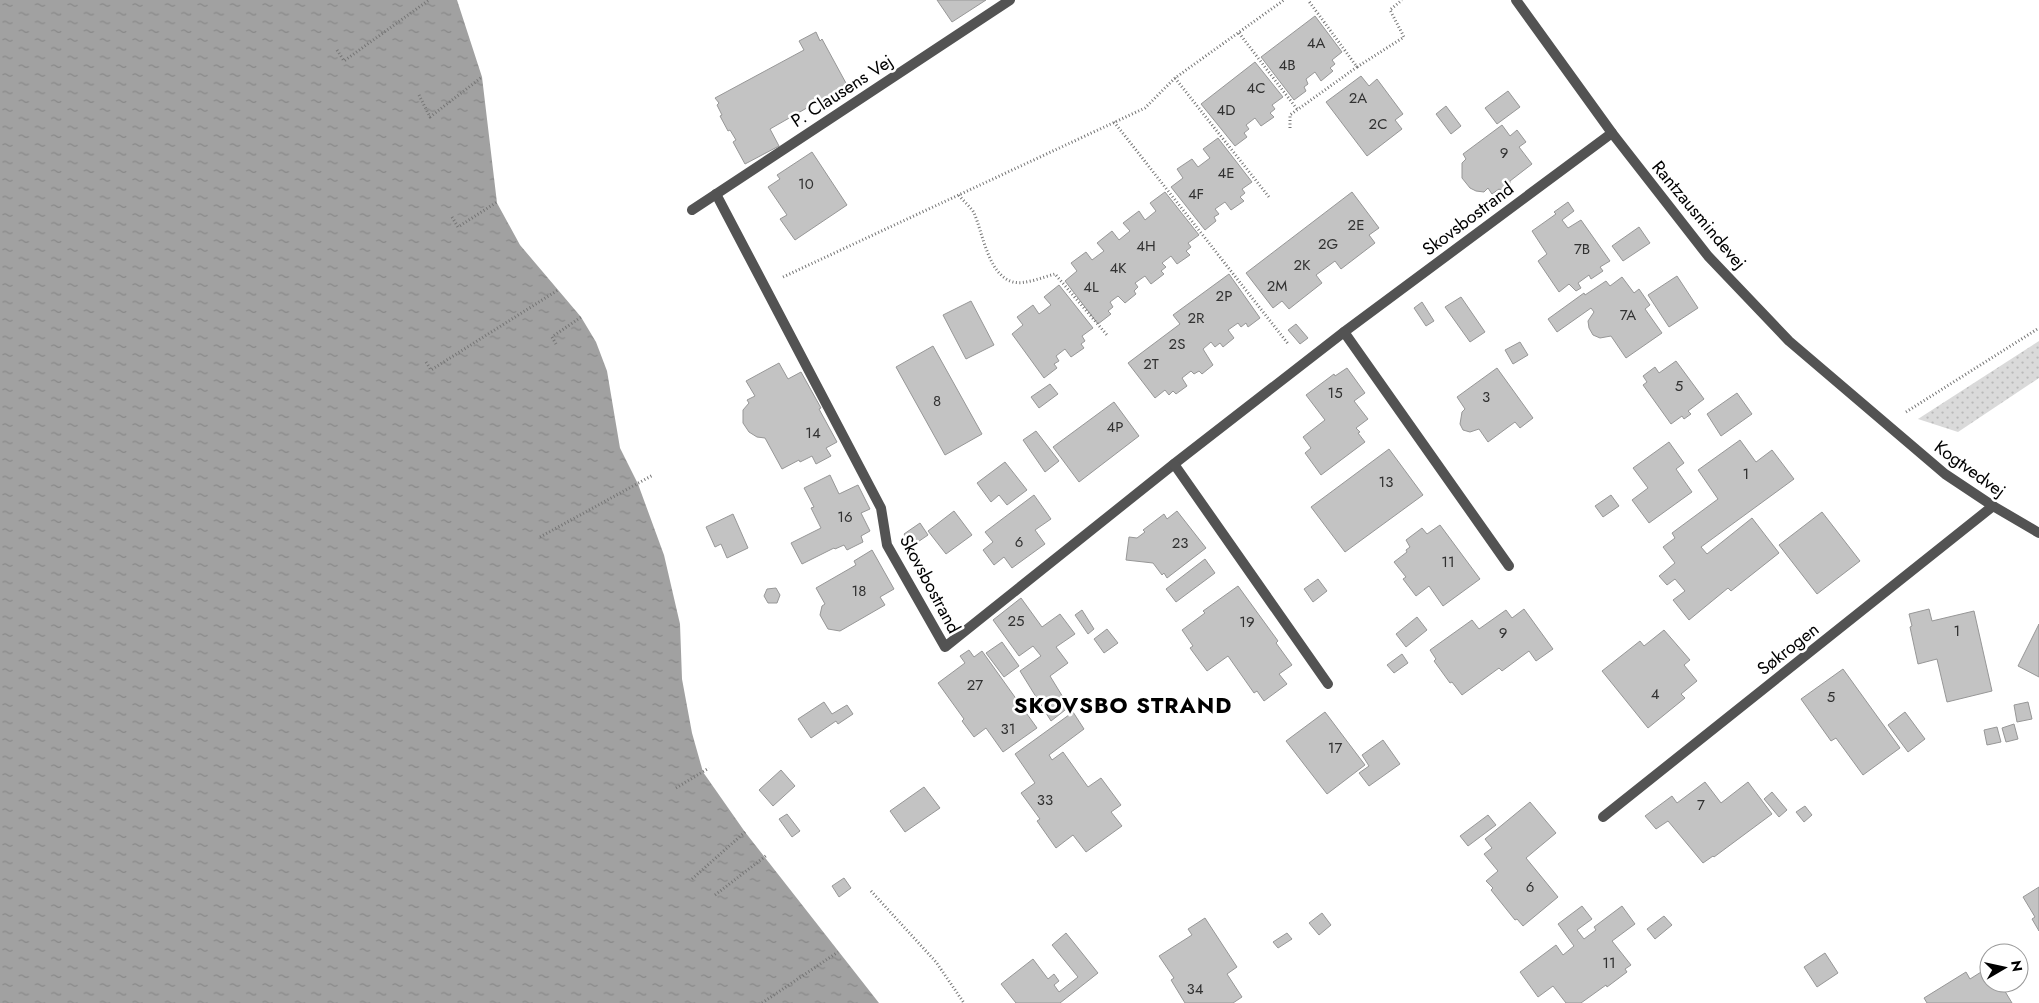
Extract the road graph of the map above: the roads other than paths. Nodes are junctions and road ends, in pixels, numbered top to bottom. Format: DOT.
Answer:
graph roads {
  1 [pos="1010,0"];
  2 [pos="1516,0"];
  3 [pos="1612,134"];
  4 [pos="716,194"];
  5 [pos="692,210"];
  6 [pos="1344,332"];
  7 [pos="1887,424"];
  8 [pos="1174,464"];
  9 [pos="1993,506"];
  10 [pos="2039,533"];
  11 [pos="1509,566"];
  12 [pos="1328,684"];
  13 [pos="1602,816"];
  1 -- 4 [label="street, P. Clausens Vej"];
  2 -- 3 [label="street, Rantzausmindevej"];
  3 -- 6 [label="street, Skovsbostrand"];
  3 -- 7 [label="street, Rantzausmindevej"];
  4 -- 5 [label="street, P. Clausens Vej"];
  4 -- 8 [label="street, Skovsbostrand"];
  6 -- 8 [label="street, Skovsbostrand"];
  6 -- 11 [label="street"];
  7 -- 9 [label="street, Kogtvedvej"];
  8 -- 12 [label="street"];
  9 -- 10 [label="street, Kogtvedvej"];
  9 -- 13 [label="street, Søkrogen"];
}
